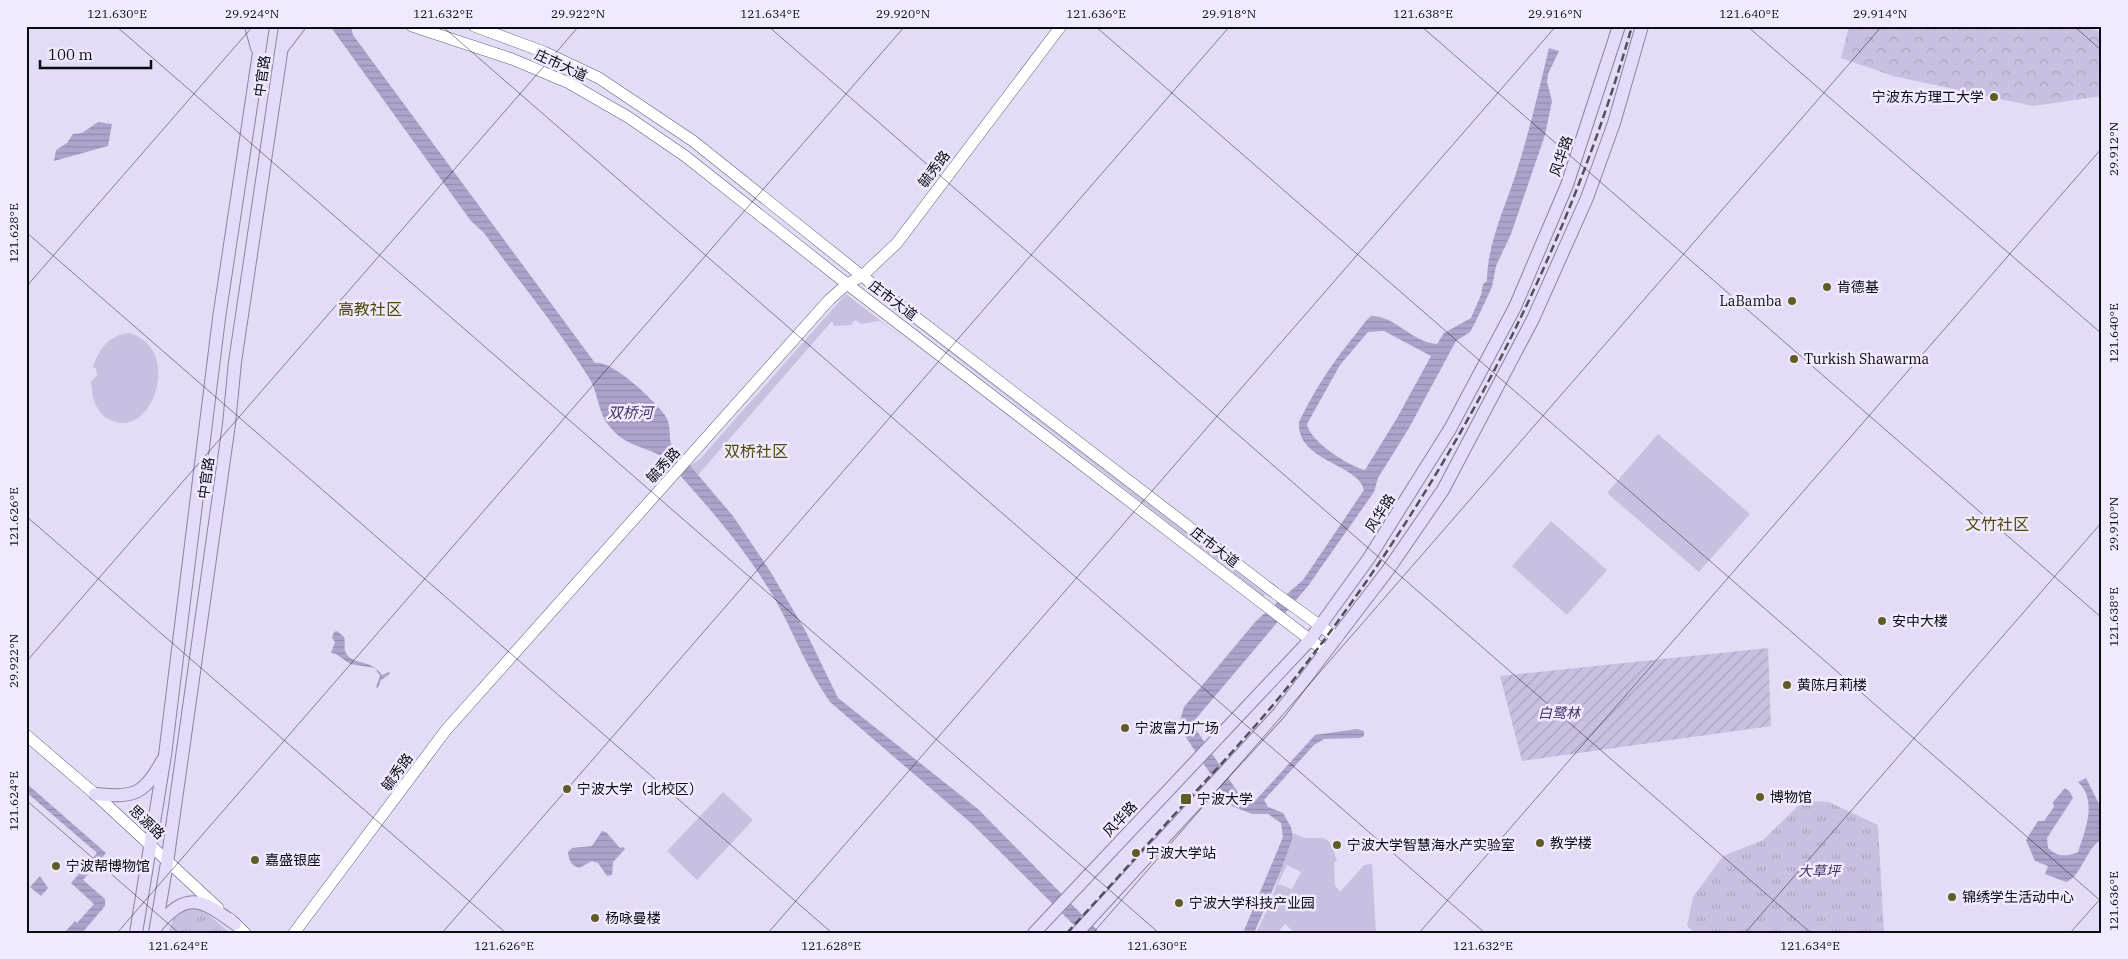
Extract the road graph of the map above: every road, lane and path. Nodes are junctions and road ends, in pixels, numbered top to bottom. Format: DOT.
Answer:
graph roads {
  1 [pos="251,26"];
  2 [pos="262,26"];
  3 [pos="285,26"];
  4 [pos="299,26"];
  5 [pos="412,26"];
  6 [pos="474,26"];
  7 [pos="1061,26"];
  8 [pos="1619,26"];
  9 [pos="1642,26"];
  10 [pos="281,51"];
  11 [pos="258,52"];
  12 [pos="862,276"];
  13 [pos="847,284"];
  14 [pos="1321,627"];
  15 [pos="1304,637"];
  16 [pos="1337,638"];
  17 [pos="1326,652"];
  18 [pos="26,735"];
  19 [pos="165,755"];
  20 [pos="95,794"];
  21 [pos="150,846"];
  22 [pos="168,864"];
  23 [pos="235,924"];
  24 [pos="156,930"];
  25 [pos="136,933"];
  26 [pos="245,933"];
  27 [pos="294,933"];
  28 [pos="1034,933"];
  29 [pos="1076,933"];
  1 -- 11 [label="main road"];
  2 -- 11 [label="main road, 中官路"];
  3 -- 10 [label="main road, 中官路"];
  4 -- 10 [label="main road"];
  5 -- 13 [label="main road, 庄市大道"];
  6 -- 12 [label="main road, 庄市大道"];
  7 -- 12 [label="main road, 毓秀路"];
  8 -- 14 [label="main road, 风华路"];
  9 -- 16 [label="main road"];
  10 -- 22 [label="main road, 中官路"];
  11 -- 19 [label="main road, 中官路"];
  12 -- 13 [label="main road, 毓秀路"];
  12 -- 14 [label="main road, 庄市大道"];
  13 -- 15 [label="main road, 庄市大道"];
  13 -- 27 [label="main road, 毓秀路"];
  14 -- 15 [label="main road, 风华路"];
  14 -- 16 [label="main road, 庄市大道"];
  15 -- 17 [label="main road, 庄市大道"];
  15 -- 28 [label="main road, 风华路"];
  16 -- 17 [label="main road"];
  17 -- 29 [label="main road"];
  18 -- 20 [label="main road, 思源路"];
  19 -- 20 [label="main road"];
  19 -- 21 [label="main road, 中官路"];
  20 -- 21 [label="main road, 思源路"];
  21 -- 22 [label="main road, 思源路"];
  21 -- 25 [label="main road, 中官路"];
  22 -- 23 [label="main road, 思源路"];
  22 -- 24 [label="main road, 中官路"];
  23 -- 24 [label="main road"];
  23 -- 26 [label="main road, 思源路"];
}
